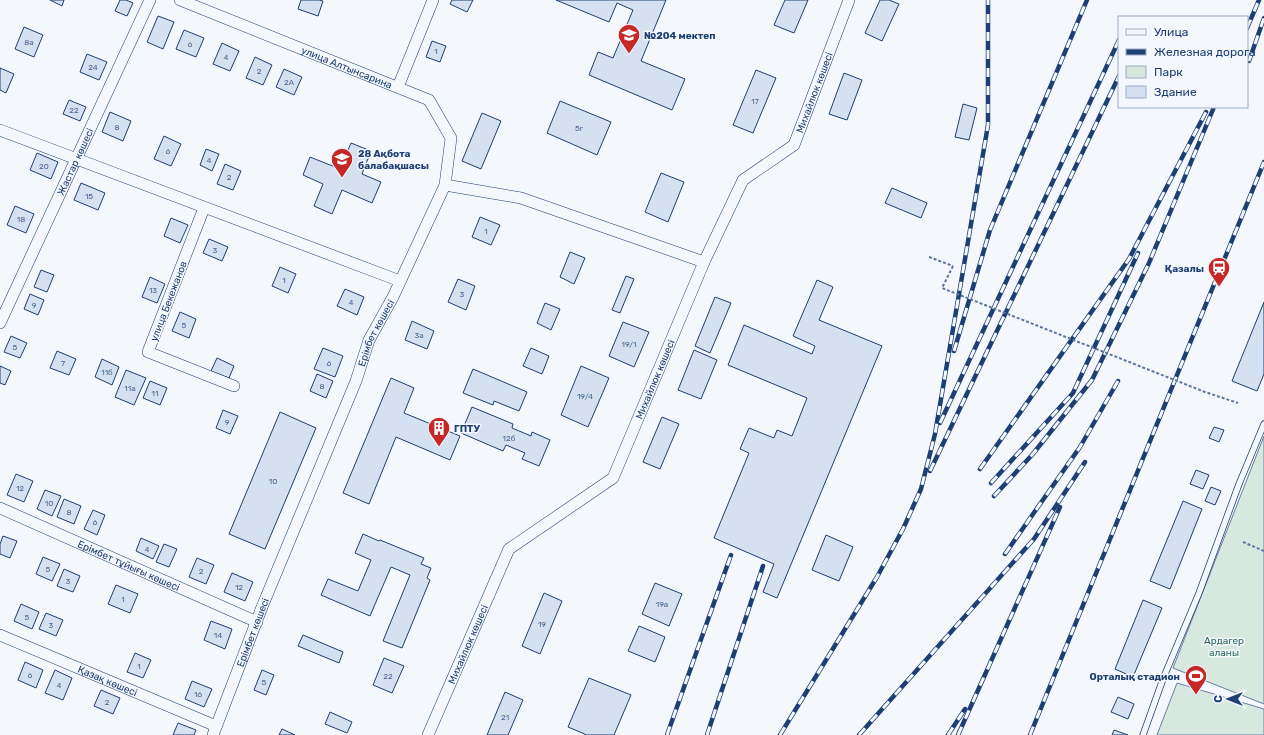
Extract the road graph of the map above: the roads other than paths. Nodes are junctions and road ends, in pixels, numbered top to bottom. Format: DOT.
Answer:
graph roads {
  1 [pos="150,0"];
  2 [pos="180,0"];
  3 [pos="433,0"];
  4 [pos="849,0"];
  5 [pos="398,87"];
  6 [pos="0,130"];
  7 [pos="75,159"];
  8 [pos="445,185"];
  9 [pos="204,208"];
  10 [pos="704,262"];
  11 [pos="400,281"];
  12 [pos="0,323"];
  13 [pos="234,386"];
  14 [pos="1264,424"];
  15 [pos="0,508"];
  16 [pos="257,622"];
  17 [pos="0,635"];
  18 [pos="214,730"];
  19 [pos="428,735"];
  20 [pos="1143,735"];
  1 -- 7 [label="street, Жастар көшесі"];
  2 -- 5 [label="street, улица Алтынсарина"];
  3 -- 5 [label="street"];
  4 -- 10 [label="street, Михайлюк көшесі"];
  5 -- 8 [label="street, улица Алтынсарина"];
  6 -- 7 [label="street"];
  7 -- 9 [label="street"];
  7 -- 12 [label="street, Жастар көшесі"];
  8 -- 10 [label="street"];
  8 -- 11 [label="street, Ерімбет көшесі"];
  9 -- 11 [label="street"];
  9 -- 13 [label="street, улица Бекежанов"];
  10 -- 19 [label="street, Михайлюк көшесі"];
  11 -- 16 [label="street, Ерімбет көшесі"];
  14 -- 20 [label="lane"];
  15 -- 16 [label="street, Ерімбет тұйығы көшесі"];
  16 -- 18 [label="street, Ерімбет көшесі"];
  17 -- 18 [label="street, Қазақ көшесі"];
}
